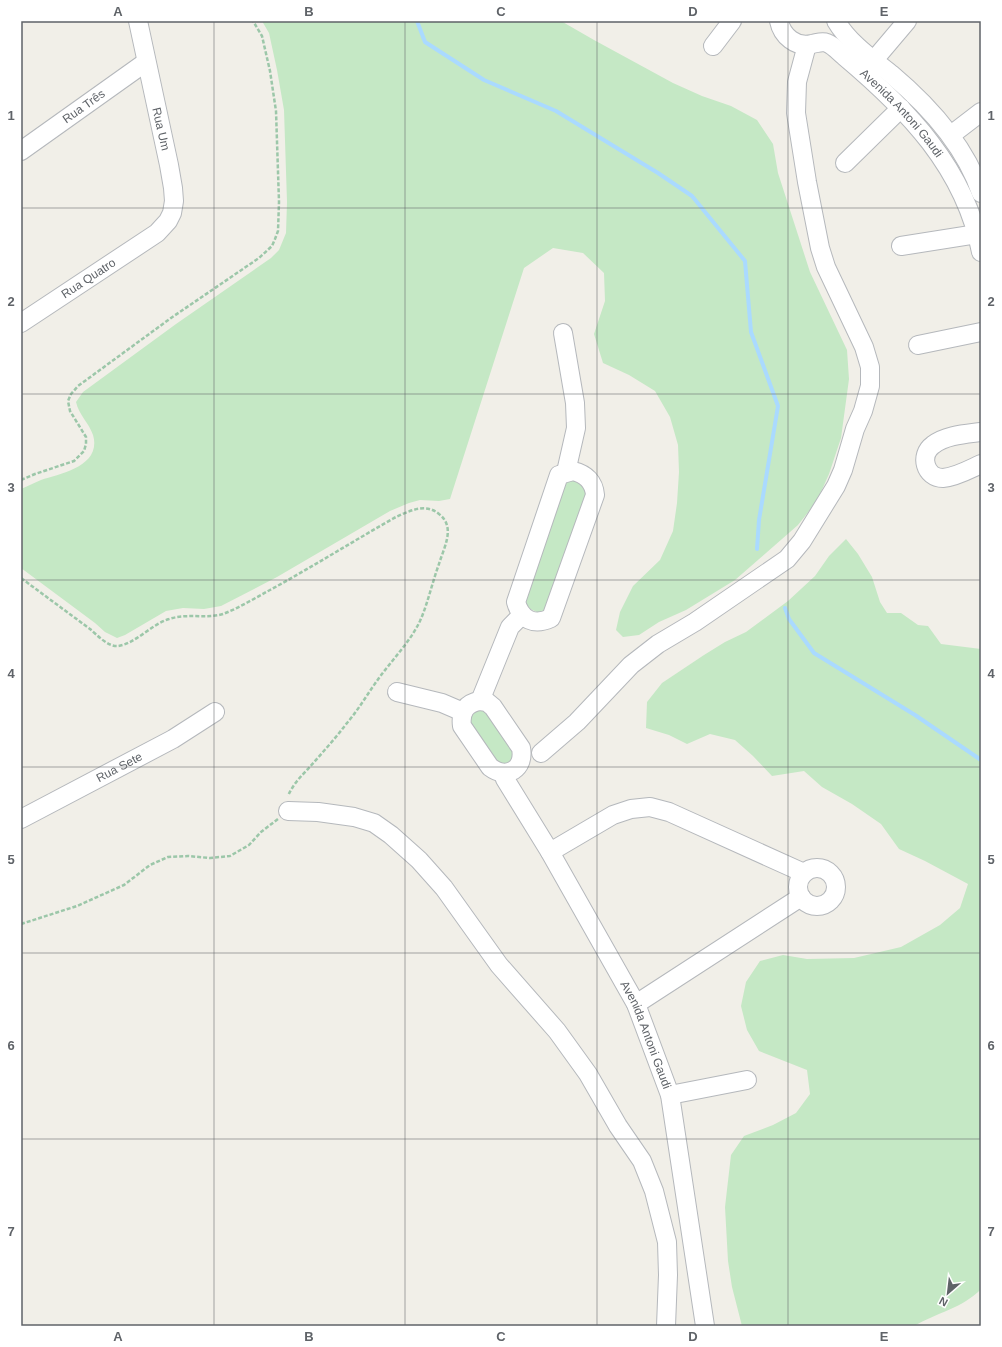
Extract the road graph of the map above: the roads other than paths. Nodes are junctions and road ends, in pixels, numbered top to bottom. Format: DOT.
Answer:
graph roads {
  1 [pos="138,21"];
  2 [pos="732,21"];
  3 [pos="779,21"];
  4 [pos="836,21"];
  5 [pos="907,21"];
  6 [pos="807,45"];
  7 [pos="712,46"];
  8 [pos="874,60"];
  9 [pos="146,62"];
  10 [pos="901,108"];
  11 [pos="981,112"];
  12 [pos="951,135"];
  13 [pos="21,151"];
  14 [pos="845,163"];
  15 [pos="981,193"];
  16 [pos="157,233"];
  17 [pos="977,234"];
  18 [pos="901,246"];
  19 [pos="981,252"];
  20 [pos="21,323"];
  21 [pos="981,332"];
  22 [pos="563,333"];
  23 [pos="918,345"];
  24 [pos="981,432"];
  25 [pos="981,464"];
  26 [pos="566,472"];
  27 [pos="522,615"];
  28 [pos="397,692"];
  29 [pos="480,701"];
  30 [pos="215,712"];
  31 [pos="462,712"];
  32 [pos="541,753"];
  33 [pos="503,773"];
  34 [pos="288,811"];
  35 [pos="22,817"];
  36 [pos="550,852"];
  37 [pos="804,873"];
  38 [pos="801,897"];
  39 [pos="636,1004"];
  40 [pos="747,1080"];
  41 [pos="670,1095"];
  42 [pos="666,1326"];
  43 [pos="706,1326"];
  1 -- 9 [label="street, Rua Um"];
  2 -- 7 [label="street"];
  3 -- 6 [label="street, Avenida Antoni Gaudi"];
  4 -- 8 [label="street, Avenida Antoni Gaudi"];
  5 -- 8 [label="street"];
  6 -- 10 [label="street, Avenida Antoni Gaudi"];
  6 -- 32 [label="street"];
  8 -- 12 [label="street, Avenida Antoni Gaudi"];
  9 -- 13 [label="street, Rua Três"];
  9 -- 16 [label="street, Rua Um"];
  10 -- 14 [label="street"];
  10 -- 17 [label="street, Avenida Antoni Gaudi"];
  11 -- 12 [label="street"];
  12 -- 15 [label="street, Avenida Antoni Gaudi"];
  16 -- 20 [label="street, Rua Quatro"];
  17 -- 18 [label="street"];
  17 -- 19 [label="street, Avenida Antoni Gaudi"];
  21 -- 23 [label="street"];
  22 -- 26 [label="street"];
  24 -- 25 [label="street"];
  26 -- 27 [label="street"];
  26 -- 27 [label="street"];
  27 -- 29 [label="street"];
  28 -- 31 [label="street"];
  29 -- 31 [label="street"];
  29 -- 33 [label="street"];
  30 -- 35 [label="street, Rua Sete"];
  31 -- 33 [label="street"];
  33 -- 36 [label="street, Avenida Antoni Gaudi"];
  34 -- 42 [label="street"];
  36 -- 37 [label="street"];
  36 -- 39 [label="street, Avenida Antoni Gaudi"];
  37 -- 38 [label="street"];
  37 -- 38 [label="street"];
  38 -- 39 [label="street"];
  39 -- 41 [label="street, Avenida Antoni Gaudi"];
  40 -- 41 [label="street"];
  41 -- 43 [label="street, Avenida Antoni Gaudi"];
}
